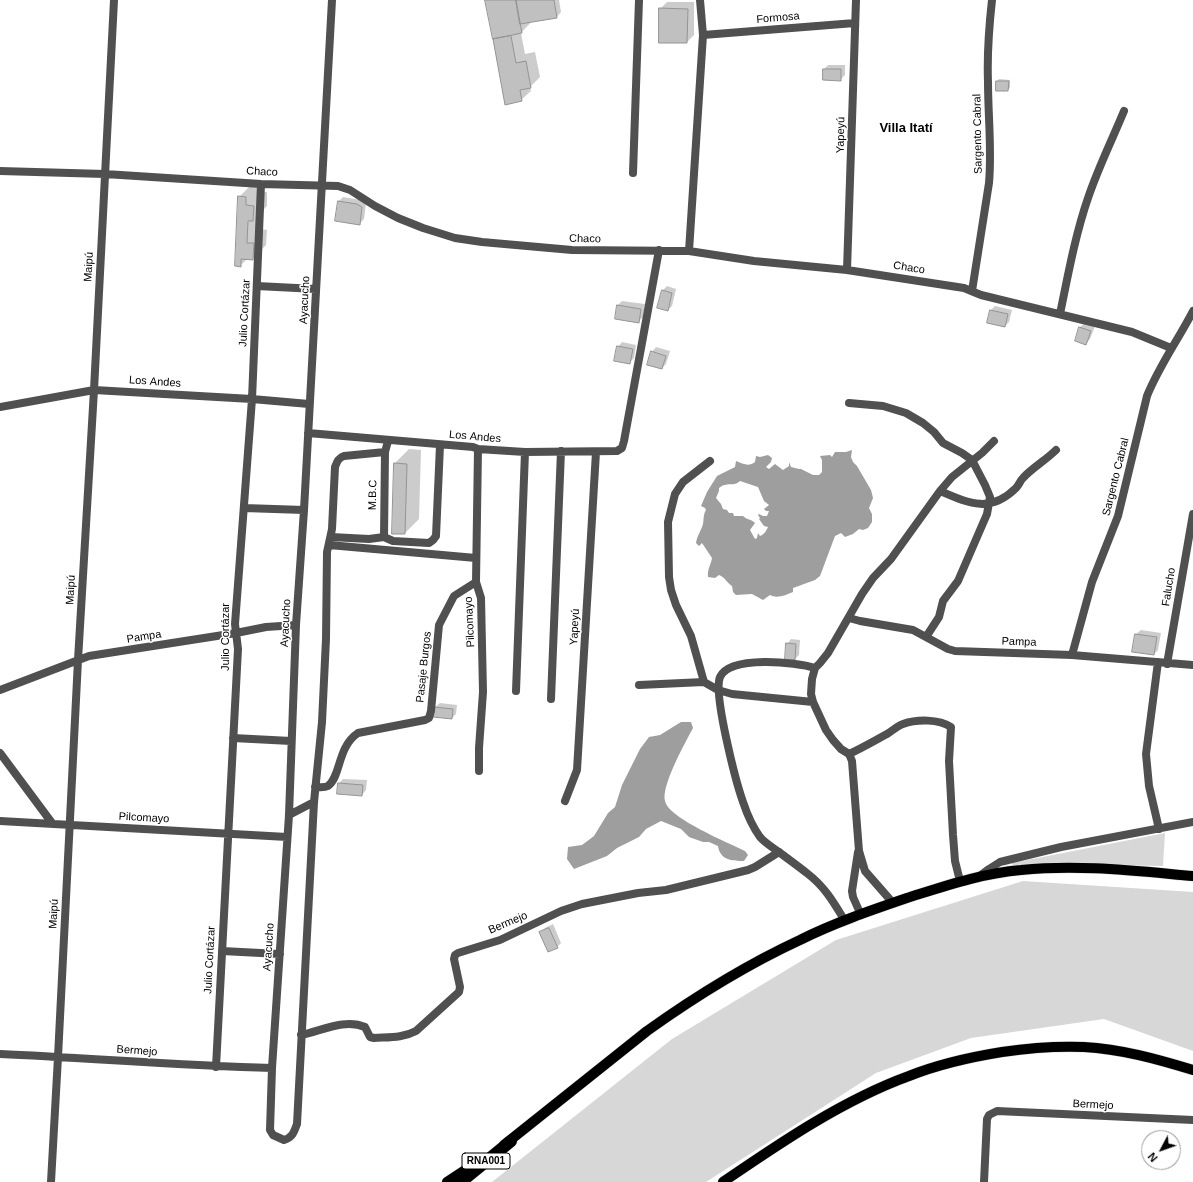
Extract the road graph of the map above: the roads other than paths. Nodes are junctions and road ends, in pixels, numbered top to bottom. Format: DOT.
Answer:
graph roads {
  1 [pos="114,0"];
  2 [pos="332,0"];
  3 [pos="639,0"];
  4 [pos="700,0"];
  5 [pos="856,0"];
  6 [pos="992,0"];
  7 [pos="855,23"];
  8 [pos="703,36"];
  9 [pos="1124,111"];
  10 [pos="0,170"];
  11 [pos="633,173"];
  12 [pos="105,174"];
  13 [pos="261,184"];
  14 [pos="322,186"];
  15 [pos="659,250"];
  16 [pos="689,251"];
  17 [pos="847,270"];
  18 [pos="257,286"];
  19 [pos="316,289"];
  20 [pos="972,291"];
  21 [pos="1193,311"];
  22 [pos="1060,314"];
  23 [pos="1171,348"];
  24 [pos="94,390"];
  25 [pos="252,399"];
  26 [pos="850,403"];
  27 [pos="309,404"];
  28 [pos="0,407"];
  29 [pos="308,433"];
  30 [pos="388,441"];
  31 [pos="994,442"];
  32 [pos="440,445"];
  33 [pos="478,449"];
  34 [pos="1056,450"];
  35 [pos="561,451"];
  36 [pos="385,452"];
  37 [pos="525,452"];
  38 [pos="596,452"];
  39 [pos="972,460"];
  40 [pos="710,461"];
  41 [pos="940,491"];
  42 [pos="989,504"];
  43 [pos="244,508"];
  44 [pos="304,510"];
  45 [pos="1193,514"];
  46 [pos="331,537"];
  47 [pos="384,537"];
  48 [pos="329,545"];
  49 [pos="476,558"];
  50 [pos="476,582"];
  51 [pos="849,618"];
  52 [pos="296,625"];
  53 [pos="236,634"];
  54 [pos="926,636"];
  55 [pos="1072,655"];
  56 [pos="78,660"];
  57 [pos="1158,662"];
  58 [pos="1167,664"];
  59 [pos="1193,665"];
  60 [pos="815,668"];
  61 [pos="704,682"];
  62 [pos="639,685"];
  63 [pos="0,690"];
  64 [pos="718,690"];
  65 [pos="516,691"];
  66 [pos="551,699"];
  67 [pos="813,702"];
  68 [pos="234,738"];
  69 [pos="291,740"];
  70 [pos="0,753"];
  71 [pos="849,754"];
  72 [pos="479,771"];
  73 [pos="316,787"];
  74 [pos="565,801"];
  75 [pos="314,802"];
  76 [pos="289,815"];
  77 [pos="0,821"];
  78 [pos="1193,822"];
  79 [pos="52,823"];
  80 [pos="69,825"];
  81 [pos="1160,829"];
  82 [pos="228,834"];
  83 [pos="287,837"];
  84 [pos="859,851"];
  85 [pos="779,852"];
  86 [pos="982,875"];
  87 [pos="1193,876"];
  88 [pos="960,881"];
  89 [pos="893,903"];
  90 [pos="861,915"];
  91 [pos="844,921"];
  92 [pos="222,951"];
  93 [pos="280,954"];
  94 [pos="301,1035"];
  95 [pos="0,1054"];
  96 [pos="58,1056"];
  97 [pos="216,1067"];
  98 [pos="272,1068"];
  99 [pos="1193,1070"];
  100 [pos="1193,1120"];
  101 [pos="511,1141"];
  102 [pos="51,1182"];
  103 [pos="447,1182"];
  104 [pos="460,1182"];
  105 [pos="723,1182"];
  106 [pos="984,1182"];
  1 -- 12 [label="street, Maipú"];
  2 -- 14 [label="street, Ayacucho"];
  3 -- 11 [label="street"];
  4 -- 8 [label="street"];
  5 -- 7 [label="street, Yapeyú"];
  6 -- 20 [label="street, Sargento Cabral"];
  7 -- 8 [label="street, Formosa"];
  7 -- 17 [label="street, Yapeyú"];
  8 -- 16 [label="street"];
  9 -- 22 [label="street"];
  10 -- 12 [label="street, Chaco"];
  12 -- 13 [label="street, Chaco"];
  12 -- 24 [label="street, Maipú"];
  13 -- 14 [label="street, Chaco"];
  13 -- 18 [label="street, Julio Cortázar"];
  14 -- 15 [label="street, Chaco"];
  14 -- 19 [label="street, Ayacucho"];
  15 -- 16 [label="street, Chaco"];
  15 -- 38 [label="street, Los Andes"];
  16 -- 17 [label="street, Chaco"];
  17 -- 20 [label="street, Chaco"];
  18 -- 19 [label="street"];
  18 -- 25 [label="street, Julio Cortázar"];
  19 -- 27 [label="street, Ayacucho"];
  20 -- 22 [label="street, Chaco"];
  21 -- 23 [label="street, Sargento Cabral"];
  22 -- 23 [label="street, Chaco"];
  23 -- 55 [label="street, Sargento Cabral"];
  24 -- 25 [label="street, Los Andes"];
  24 -- 28 [label="street, Los Andes"];
  24 -- 56 [label="street, Maipú"];
  25 -- 27 [label="street, Los Andes"];
  25 -- 43 [label="street, Julio Cortázar"];
  26 -- 39 [label="street"];
  27 -- 29 [label="street, Ayacucho"];
  29 -- 30 [label="street, Los Andes"];
  29 -- 44 [label="street, Ayacucho"];
  30 -- 32 [label="street, Los Andes"];
  30 -- 36 [label="street"];
  31 -- 39 [label="street"];
  32 -- 33 [label="street, Los Andes"];
  32 -- 47 [label="street"];
  33 -- 37 [label="street, Los Andes"];
  33 -- 49 [label="street, Pilcomayo"];
  34 -- 42 [label="street"];
  35 -- 37 [label="street, Los Andes"];
  35 -- 38 [label="street, Los Andes"];
  35 -- 66 [label="street"];
  36 -- 46 [label="street, Ayacucho"];
  36 -- 47 [label="street, M.B.C"];
  37 -- 65 [label="street"];
  38 -- 74 [label="street, Yapeyú"];
  39 -- 41 [label="street"];
  39 -- 42 [label="street"];
  40 -- 61 [label="street"];
  41 -- 42 [label="street"];
  41 -- 51 [label="street"];
  42 -- 54 [label="street"];
  43 -- 44 [label="street"];
  43 -- 53 [label="street, Julio Cortázar"];
  44 -- 52 [label="street, Ayacucho"];
  45 -- 58 [label="street, Falucho"];
  46 -- 47 [label="street"];
  46 -- 48 [label="street, Ayacucho"];
  48 -- 49 [label="street"];
  48 -- 73 [label="street, Ayacucho"];
  49 -- 50 [label="street, Pilcomayo"];
  50 -- 72 [label="street, Pilcomayo"];
  50 -- 73 [label="street, Pasaje Burgos"];
  51 -- 54 [label="street, Pampa"];
  51 -- 60 [label="street"];
  52 -- 53 [label="street, Pampa"];
  52 -- 69 [label="street, Ayacucho"];
  53 -- 56 [label="street, Pampa"];
  53 -- 68 [label="street, Julio Cortázar"];
  54 -- 55 [label="street, Pampa"];
  55 -- 57 [label="street, Pampa"];
  56 -- 63 [label="street, Pampa"];
  56 -- 80 [label="street, Maipú"];
  57 -- 58 [label="street, Pampa"];
  57 -- 81 [label="street"];
  58 -- 59 [label="street, Pampa"];
  60 -- 64 [label="street"];
  60 -- 67 [label="street"];
  61 -- 62 [label="street"];
  61 -- 64 [label="street"];
  64 -- 67 [label="street"];
  64 -- 85 [label="street"];
  67 -- 71 [label="street"];
  68 -- 69 [label="street"];
  68 -- 82 [label="street, Julio Cortázar"];
  69 -- 76 [label="street, Ayacucho"];
  70 -- 79 [label="street"];
  71 -- 84 [label="street"];
  71 -- 88 [label="street"];
  73 -- 75 [label="street, Ayacucho"];
  75 -- 76 [label="street"];
  75 -- 94 [label="street, Ayacucho"];
  76 -- 83 [label="street, Ayacucho"];
  77 -- 79 [label="street, Pilcomayo"];
  78 -- 81 [label="street"];
  79 -- 80 [label="street, Pilcomayo"];
  80 -- 82 [label="street, Pilcomayo"];
  80 -- 96 [label="street, Maipú"];
  81 -- 86 [label="street"];
  82 -- 83 [label="street, Pilcomayo"];
  82 -- 92 [label="street, Julio Cortázar"];
  83 -- 93 [label="street, Ayacucho"];
  84 -- 89 [label="street"];
  84 -- 90 [label="street"];
  85 -- 91 [label="street"];
  85 -- 94 [label="street, Bermejo"];
  86 -- 87 [label="main road"];
  86 -- 88 [label="main road"];
  88 -- 89 [label="main road"];
  89 -- 90 [label="main road"];
  90 -- 91 [label="main road"];
  91 -- 101 [label="main road"];
  92 -- 93 [label="street"];
  92 -- 97 [label="street, Julio Cortázar"];
  93 -- 98 [label="street, Ayacucho"];
  94 -- 98 [label="street, Ayacucho"];
  95 -- 96 [label="street, Bermejo"];
  96 -- 97 [label="street, Bermejo"];
  96 -- 102 [label="street, Maipú"];
  97 -- 98 [label="street, Bermejo"];
  99 -- 105 [label="main road"];
  100 -- 106 [label="street, Bermejo"];
  101 -- 103 [label="main road"];
  101 -- 104 [label="highway, RNA001"];
}
